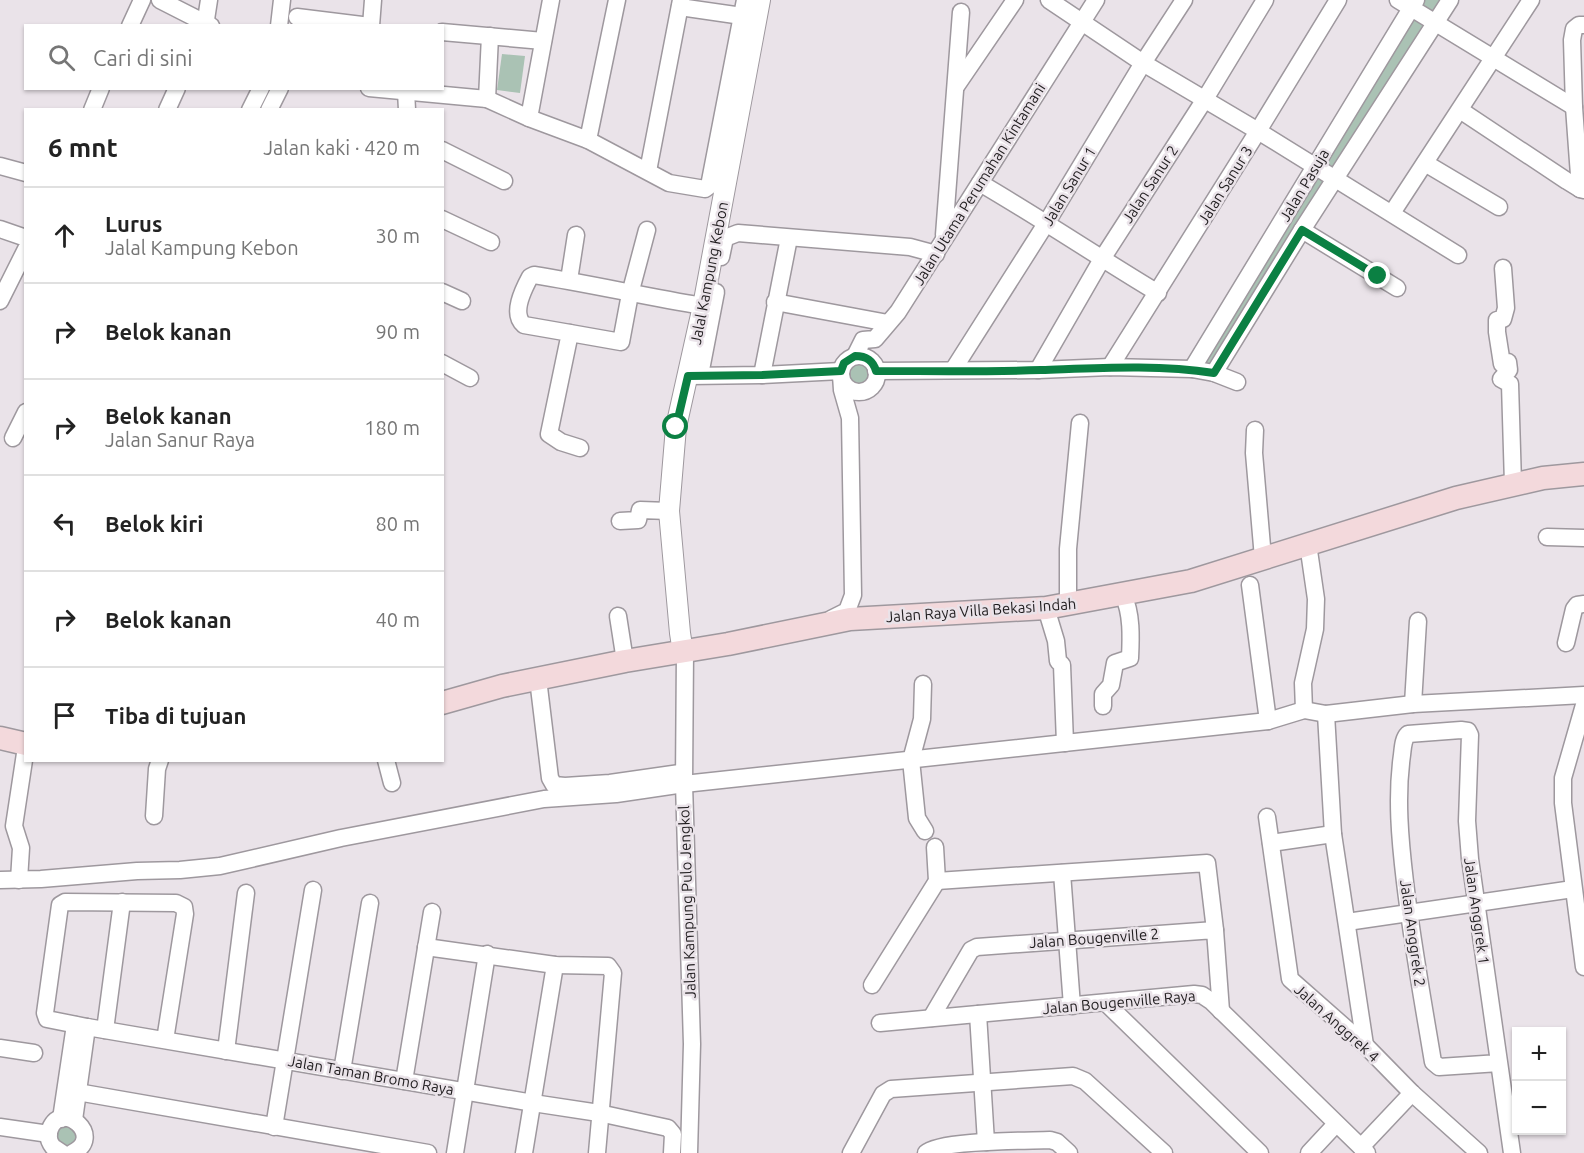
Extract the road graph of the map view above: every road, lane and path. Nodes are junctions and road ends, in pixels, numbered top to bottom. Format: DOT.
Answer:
graph roads {
  1 [pos="142,0"];
  2 [pos="159,0"];
  3 [pos="209,0"];
  4 [pos="282,0"];
  5 [pos="373,0"];
  6 [pos="551,0"];
  7 [pos="617,0"];
  8 [pos="760,0"];
  9 [pos="1015,0"];
  10 [pos="1049,0"];
  11 [pos="1096,0"];
  12 [pos="1184,0"];
  13 [pos="1265,0"];
  14 [pos="1338,0"];
  15 [pos="1450,0"];
  16 [pos="1530,0"];
  17 [pos="680,3"];
  18 [pos="1408,3"];
  19 [pos="744,8"];
  20 [pos="961,12"];
  21 [pos="297,14"];
  22 [pos="1081,22"];
  23 [pos="1437,22"];
  24 [pos="131,24"];
  25 [pos="206,24"];
  26 [pos="208,24"];
  27 [pos="279,24"];
  28 [pos="358,24"];
  29 [pos="370,24"];
  30 [pos="1584,25"];
  31 [pos="444,32"];
  32 [pos="490,36"];
  33 [pos="543,41"];
  34 [pos="1492,58"];
  35 [pos="1143,63"];
  36 [pos="957,85"];
  37 [pos="100,90"];
  38 [pos="176,90"];
  39 [pos="260,90"];
  40 [pos="279,90"];
  41 [pos="388,90"];
  42 [pos="406,92"];
  43 [pos="487,99"];
  44 [pos="1205,99"];
  45 [pos="1574,107"];
  46 [pos="93,108"];
  47 [pos="168,108"];
  48 [pos="251,108"];
  49 [pos="270,108"];
  50 [pos="407,108"];
  51 [pos="1460,110"];
  52 [pos="529,118"];
  53 [pos="1258,131"];
  54 [pos="588,140"];
  55 [pos="444,151"];
  56 [pos="1425,163"];
  57 [pos="0,166"];
  58 [pos="1314,167"];
  59 [pos="648,171"];
  60 [pos="24,172"];
  61 [pos="1336,178"];
  62 [pos="504,181"];
  63 [pos="980,183"];
  64 [pos="1582,190"];
  65 [pos="1499,207"];
  66 [pos="1392,213"];
  67 [pos="444,220"];
  68 [pos="1047,222"];
  69 [pos="0,229"];
  70 [pos="647,230"];
  71 [pos="1302,230"];
  72 [pos="576,235"];
  73 [pos="24,237"];
  74 [pos="789,238"];
  75 [pos="491,242"];
  76 [pos="940,246"];
  77 [pos="24,253"];
  78 [pos="1458,255"];
  79 [pos="1102,259"];
  80 [pos="1503,268"];
  81 [pos="569,280"];
  82 [pos="1397,288"];
  83 [pos="444,293"];
  84 [pos="1158,293"];
  85 [pos="630,294"];
  86 [pos="1,298"];
  87 [pos="462,302"];
  88 [pos="775,302"];
  89 [pos="703,306"];
  90 [pos="888,323"];
  91 [pos="570,333"];
  92 [pos="855,356"];
  93 [pos="444,366"];
  94 [pos="1110,367"];
  95 [pos="1192,369"];
  96 [pos="953,370"];
  97 [pos="1038,370"];
  98 [pos="876,371"];
  99 [pos="841,373"];
  100 [pos="1214,373"];
  101 [pos="762,375"];
  102 [pos="694,376"];
  103 [pos="471,378"];
  104 [pos="1237,382"];
  105 [pos="24,416"];
  106 [pos="1080,423"];
  107 [pos="1255,430"];
  108 [pos="13,436"];
  109 [pos="580,448"];
  110 [pos="1584,474"];
  111 [pos="1513,484"];
  112 [pos="669,511"];
  113 [pos="620,521"];
  114 [pos="1547,537"];
  115 [pos="1584,538"];
  116 [pos="1308,544"];
  117 [pos="1263,558"];
  118 [pos="1250,585"];
  119 [pos="1123,595"];
  120 [pos="1584,604"];
  121 [pos="1057,606"];
  122 [pos="618,616"];
  123 [pos="1418,621"];
  124 [pos="794,629"];
  125 [pos="1566,643"];
  126 [pos="687,650"];
  127 [pos="625,661"];
  128 [pos="538,679"];
  129 [pos="923,684"];
  130 [pos="1584,695"];
  131 [pos="444,702"];
  132 [pos="1413,704"];
  133 [pos="1584,705"];
  134 [pos="1103,706"];
  135 [pos="1304,710"];
  136 [pos="1326,714"];
  137 [pos="1268,721"];
  138 [pos="1405,736"];
  139 [pos="0,738"];
  140 [pos="1065,743"];
  141 [pos="24,744"];
  142 [pos="24,758"];
  143 [pos="911,760"];
  144 [pos="159,762"];
  145 [pos="387,762"];
  146 [pos="550,778"];
  147 [pos="684,778"];
  148 [pos="392,783"];
  149 [pos="544,799"];
  150 [pos="154,816"];
  151 [pos="1267,817"];
  152 [pos="926,831"];
  153 [pos="1333,834"];
  154 [pos="1270,843"];
  155 [pos="935,847"];
  156 [pos="1576,859"];
  157 [pos="1062,873"];
  158 [pos="0,880"];
  159 [pos="19,880"];
  160 [pos="938,881"];
  161 [pos="1573,889"];
  162 [pos="313,890"];
  163 [pos="246,892"];
  164 [pos="122,902"];
  165 [pos="370,903"];
  166 [pos="1476,904"];
  167 [pos="432,912"];
  168 [pos="1409,913"];
  169 [pos="1347,922"];
  170 [pos="1215,930"];
  171 [pos="1067,939"];
  172 [pos="426,947"];
  173 [pos="487,954"];
  174 [pos="555,965"];
  175 [pos="1584,967"];
  176 [pos="872,985"];
  177 [pos="1106,1003"];
  178 [pos="1072,1006"];
  179 [pos="1221,1011"];
  180 [pos="978,1014"];
  181 [pos="931,1018"];
  182 [pos="880,1023"];
  183 [pos="81,1026"];
  184 [pos="105,1030"];
  185 [pos="165,1041"];
  186 [pos="1365,1045"];
  187 [pos="0,1048"];
  188 [pos="226,1051"];
  189 [pos="34,1053"];
  190 [pos="285,1061"];
  191 [pos="1498,1063"];
  192 [pos="342,1071"];
  193 [pos="404,1081"];
  194 [pos="983,1084"];
  195 [pos="72,1091"];
  196 [pos="464,1091"];
  197 [pos="1412,1093"];
  198 [pos="533,1103"];
  199 [pos="599,1113"];
  200 [pos="68,1119"];
  201 [pos="1335,1124"];
  202 [pos="0,1127"];
  203 [pos="274,1127"];
  204 [pos="49,1134"];
  205 [pos="986,1142"];
  206 [pos="1364,1150"];
  207 [pos="61,1152"];
  208 [pos="428,1153"];
  209 [pos="455,1153"];
  210 [pos="524,1153"];
  211 [pos="597,1153"];
  212 [pos="672,1153"];
  213 [pos="689,1153"];
  214 [pos="851,1153"];
  215 [pos="926,1153"];
  216 [pos="1069,1153"];
  217 [pos="1164,1153"];
  218 [pos="1260,1153"];
  219 [pos="1309,1153"];
  220 [pos="1479,1153"];
  221 [pos="1512,1153"];
  1 -- 24 [label="street"];
  2 -- 25 [label="street"];
  3 -- 26 [label="street"];
  4 -- 27 [label="street"];
  5 -- 29 [label="street"];
  6 -- 33 [label="street"];
  7 -- 54 [label="street"];
  8 -- 89 [label="street, Jalal Kampung Kebon"];
  9 -- 36 [label="street"];
  10 -- 22 [label="street"];
  11 -- 22 [label="street, Jalan Utama Perumahan Kintamani"];
  12 -- 35 [label="street, Jalan Sanur 1"];
  13 -- 44 [label="street, Jalan Sanur 2"];
  14 -- 53 [label="street, Jalan Sanur 3"];
  15 -- 23 [label="street"];
  16 -- 34 [label="street"];
  17 -- 19 [label="street"];
  17 -- 59 [label="street"];
  18 -- 23 [label="street"];
  18 -- 58 [label="street, Jalan Pasuja"];
  19 -- 59 [label="street"];
  20 -- 36 [label="street"];
  21 -- 28 [label="street"];
  22 -- 35 [label="street"];
  22 -- 63 [label="street, Jalan Utama Perumahan Kintamani"];
  23 -- 34 [label="street"];
  23 -- 61 [label="street"];
  30 -- 45 [label="street"];
  31 -- 32 [label="street"];
  32 -- 33 [label="street"];
  32 -- 43 [label="street"];
  33 -- 52 [label="street"];
  34 -- 45 [label="street"];
  34 -- 51 [label="street"];
  35 -- 44 [label="street"];
  35 -- 68 [label="street, Jalan Sanur 1"];
  36 -- 76 [label="street"];
  37 -- 46 [label="street"];
  38 -- 47 [label="street"];
  39 -- 48 [label="street"];
  40 -- 49 [label="street"];
  41 -- 42 [label="street"];
  42 -- 43 [label="street"];
  42 -- 50 [label="street"];
  43 -- 52 [label="street"];
  44 -- 53 [label="street"];
  44 -- 79 [label="street, Jalan Sanur 2"];
  45 -- 64 [label="street"];
  51 -- 56 [label="street"];
  51 -- 64 [label="street"];
  52 -- 54 [label="street"];
  53 -- 58 [label="street"];
  53 -- 84 [label="street, Jalan Sanur 3"];
  54 -- 59 [label="street"];
  55 -- 62 [label="street"];
  56 -- 65 [label="street"];
  56 -- 66 [label="street"];
  57 -- 60 [label="street"];
  58 -- 61 [label="street"];
  58 -- 95 [label="street, Jalan Pasuja"];
  61 -- 66 [label="street"];
  61 -- 71 [label="street"];
  63 -- 68 [label="street"];
  63 -- 76 [label="street, Jalan Utama Perumahan Kintamani"];
  66 -- 78 [label="street"];
  67 -- 75 [label="street"];
  68 -- 79 [label="street"];
  68 -- 96 [label="street, Jalan Sanur 1"];
  69 -- 73 [label="street"];
  70 -- 85 [label="street"];
  71 -- 82 [label="street"];
  71 -- 100 [label="street"];
  72 -- 81 [label="street"];
  74 -- 76 [label="street"];
  74 -- 88 [label="street"];
  74 -- 102 [label="street"];
  76 -- 90 [label="street, Jalan Utama Perumahan Kintamani"];
  77 -- 86 [label="street"];
  79 -- 84 [label="street"];
  79 -- 97 [label="street, Jalan Sanur 2"];
  80 -- 111 [label="street"];
  81 -- 85 [label="street"];
  81 -- 91 [label="street"];
  83 -- 87 [label="street"];
  84 -- 94 [label="street, Jalan Sanur 3"];
  85 -- 89 [label="street"];
  85 -- 91 [label="street"];
  88 -- 90 [label="street"];
  88 -- 101 [label="street"];
  89 -- 102 [label="street, Jalal Kampung Kebon"];
  90 -- 92 [label="street, Jalan Utama Perumahan Kintamani"];
  91 -- 109 [label="street"];
  92 -- 98 [label="street"];
  92 -- 99 [label="street"];
  93 -- 103 [label="street"];
  94 -- 95 [label="street"];
  94 -- 97 [label="street"];
  95 -- 100 [label="street"];
  96 -- 97 [label="street"];
  96 -- 98 [label="street"];
  98 -- 99 [label="street"];
  99 -- 101 [label="street"];
  99 -- 124 [label="street"];
  100 -- 104 [label="street"];
  101 -- 102 [label="street"];
  102 -- 112 [label="street, Jalal Kampung Kebon"];
  105 -- 108 [label="street"];
  106 -- 121 [label="street"];
  107 -- 117 [label="street"];
  110 -- 111 [label="main road, Jalan Raya Villa Bekasi Indah"];
  111 -- 116 [label="main road, Jalan Raya Villa Bekasi Indah"];
  112 -- 113 [label="street"];
  112 -- 126 [label="street, Jalal Kampung Kebon"];
  114 -- 115 [label="street"];
  116 -- 117 [label="main road, Jalan Raya Villa Bekasi Indah"];
  116 -- 135 [label="street"];
  117 -- 119 [label="main road, Jalan Raya Villa Bekasi Indah"];
  118 -- 137 [label="street"];
  119 -- 121 [label="main road, Jalan Raya Villa Bekasi Indah"];
  119 -- 134 [label="street"];
  120 -- 125 [label="street"];
  121 -- 124 [label="main road, Jalan Raya Villa Bekasi Indah"];
  121 -- 140 [label="street"];
  122 -- 127 [label="street"];
  123 -- 132 [label="street"];
  124 -- 126 [label="main road, Jalan Raya Villa Bekasi Indah"];
  126 -- 127 [label="main road, Jalan Raya Villa Bekasi Indah"];
  126 -- 147 [label="street, Jalan Kampung Pulo Jengkol"];
  127 -- 128 [label="main road, Jalan Raya Villa Bekasi Indah"];
  128 -- 131 [label="main road, Jalan Raya Villa Bekasi Indah"];
  128 -- 146 [label="street"];
  129 -- 143 [label="street"];
  130 -- 132 [label="street"];
  132 -- 136 [label="street"];
  133 -- 156 [label="street"];
  135 -- 136 [label="street"];
  135 -- 137 [label="street"];
  136 -- 153 [label="street"];
  137 -- 140 [label="street"];
  138 -- 166 [label="street, Jalan Anggrek 1"];
  138 -- 168 [label="street, Jalan Anggrek 2"];
  139 -- 141 [label="main road"];
  140 -- 143 [label="street"];
  142 -- 159 [label="street"];
  143 -- 147 [label="street"];
  143 -- 152 [label="street"];
  144 -- 150 [label="street"];
  145 -- 148 [label="street"];
  146 -- 147 [label="street"];
  146 -- 149 [label="street"];
  147 -- 149 [label="street"];
  147 -- 213 [label="street, Jalan Kampung Pulo Jengkol"];
  149 -- 159 [label="street"];
  151 -- 154 [label="street, Jalan Anggrek 4"];
  153 -- 154 [label="street"];
  153 -- 169 [label="street"];
  154 -- 186 [label="street, Jalan Anggrek 4"];
  155 -- 160 [label="street"];
  156 -- 161 [label="street"];
  157 -- 160 [label="street"];
  157 -- 170 [label="street"];
  157 -- 171 [label="street"];
  158 -- 159 [label="street"];
  160 -- 176 [label="street"];
  161 -- 166 [label="street"];
  161 -- 175 [label="street"];
  162 -- 190 [label="street"];
  163 -- 188 [label="street"];
  164 -- 183 [label="street, Jalan Taman Bromo Raya"];
  164 -- 184 [label="street"];
  164 -- 185 [label="street"];
  165 -- 192 [label="street"];
  166 -- 168 [label="street"];
  166 -- 191 [label="street, Jalan Anggrek 1"];
  167 -- 172 [label="street"];
  168 -- 169 [label="street"];
  168 -- 191 [label="street, Jalan Anggrek 2"];
  169 -- 186 [label="street"];
  170 -- 171 [label="street, Jalan Bougenville 2"];
  170 -- 179 [label="street"];
  171 -- 178 [label="street"];
  171 -- 181 [label="street, Jalan Bougenville 2"];
  172 -- 173 [label="street"];
  172 -- 193 [label="street"];
  173 -- 174 [label="street"];
  173 -- 196 [label="street"];
  174 -- 198 [label="street"];
  174 -- 199 [label="street"];
  177 -- 178 [label="street, Jalan Bougenville Raya"];
  177 -- 179 [label="street, Jalan Bougenville Raya"];
  177 -- 218 [label="street"];
  178 -- 180 [label="street, Jalan Bougenville Raya"];
  179 -- 201 [label="street, Jalan Bougenville Raya"];
  180 -- 181 [label="street, Jalan Bougenville Raya"];
  180 -- 194 [label="street"];
  181 -- 182 [label="street, Jalan Bougenville Raya"];
  183 -- 184 [label="street, Jalan Taman Bromo Raya"];
  183 -- 195 [label="street"];
  184 -- 185 [label="street, Jalan Taman Bromo Raya"];
  185 -- 188 [label="street, Jalan Taman Bromo Raya"];
  186 -- 197 [label="street, Jalan Anggrek 4"];
  187 -- 189 [label="street"];
  188 -- 190 [label="street, Jalan Taman Bromo Raya"];
  190 -- 192 [label="street, Jalan Taman Bromo Raya"];
  190 -- 203 [label="street"];
  191 -- 221 [label="street, Jalan Anggrek 1"];
  192 -- 193 [label="street, Jalan Taman Bromo Raya"];
  193 -- 196 [label="street, Jalan Taman Bromo Raya"];
  194 -- 205 [label="street"];
  194 -- 214 [label="street"];
  194 -- 217 [label="street"];
  195 -- 200 [label="street"];
  195 -- 203 [label="street"];
  196 -- 198 [label="street, Jalan Taman Bromo Raya"];
  196 -- 209 [label="street"];
  197 -- 206 [label="street"];
  197 -- 220 [label="street, Jalan Anggrek 4"];
  198 -- 199 [label="street, Jalan Taman Bromo Raya"];
  198 -- 210 [label="street"];
  199 -- 211 [label="street"];
  199 -- 212 [label="street, Jalan Taman Bromo Raya"];
  200 -- 204 [label="street"];
  200 -- 207 [label="street"];
  201 -- 206 [label="street, Jalan Bougenville Raya"];
  201 -- 219 [label="street"];
  202 -- 204 [label="street"];
  203 -- 208 [label="street"];
  204 -- 207 [label="street"];
  205 -- 215 [label="street"];
  205 -- 216 [label="street"];
}
